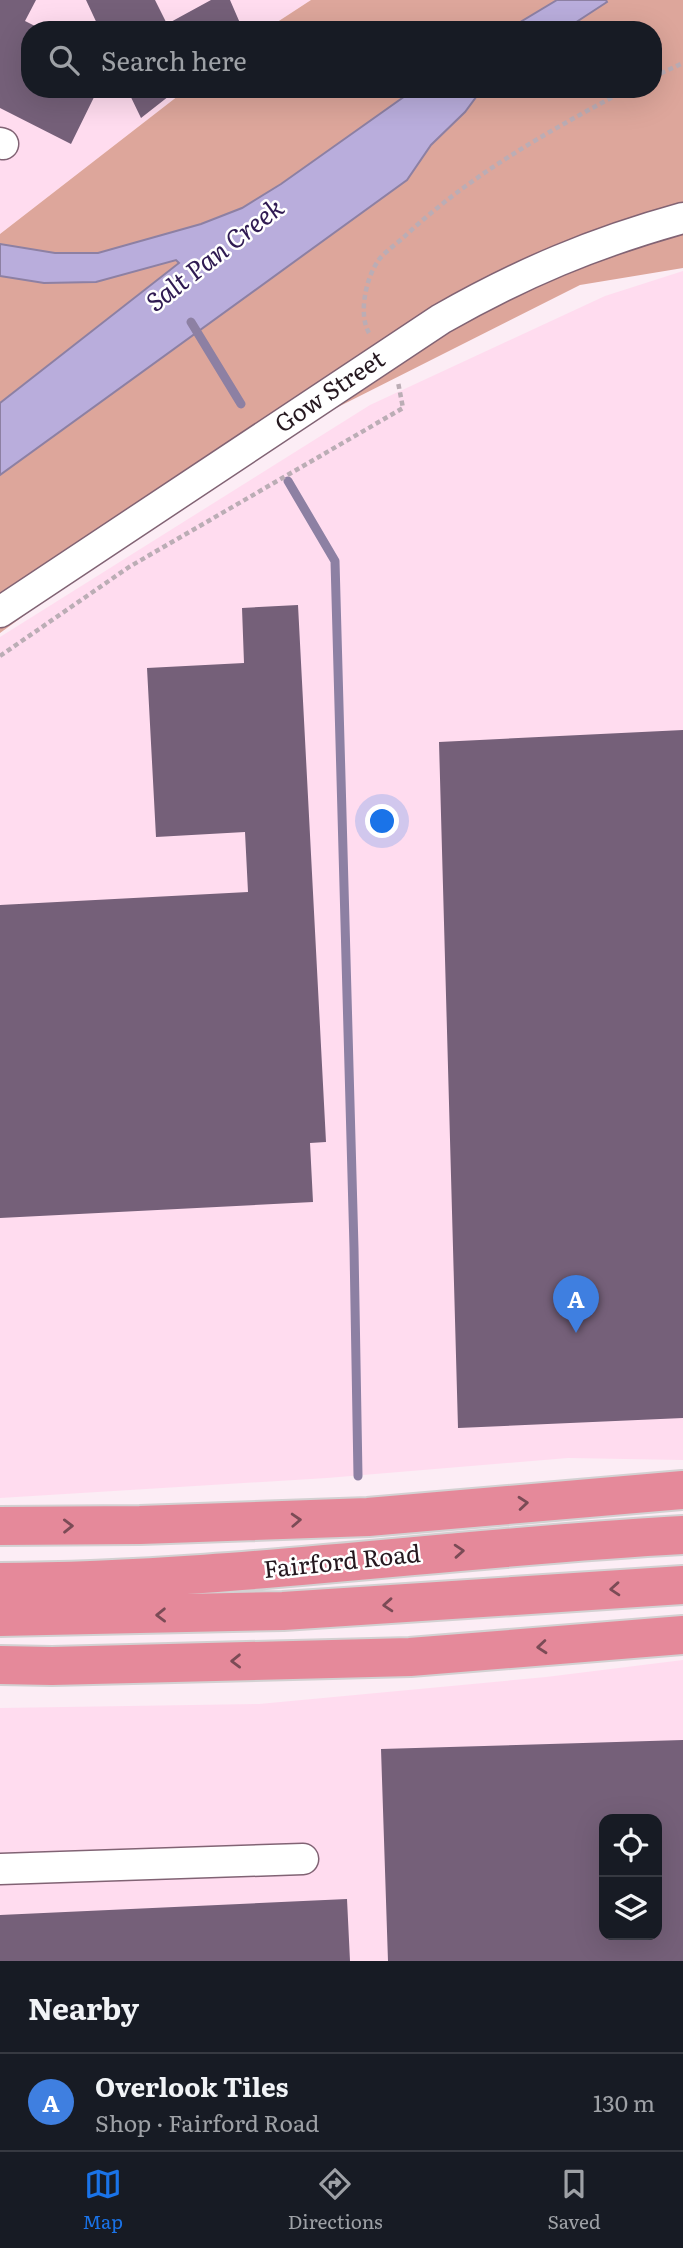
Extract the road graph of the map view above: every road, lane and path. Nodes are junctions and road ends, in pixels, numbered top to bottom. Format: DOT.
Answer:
graph roads {
  1 [pos="683,63"];
  2 [pos="662,73"];
  3 [pos="612,98"];
  4 [pos="683,218"];
  5 [pos="384,355"];
  6 [pos="0,612"];
  7 [pos="0,656"];
  8 [pos="683,1490"];
  9 [pos="0,1526"];
  10 [pos="682,1535"];
  11 [pos="0,1583"];
  12 [pos="683,1585"];
  13 [pos="0,1617"];
  14 [pos="683,1635"];
  15 [pos="0,1665"];
  16 [pos="52,1666"];
  17 [pos="0,1679"];
  18 [pos="303,1859"];
  19 [pos="0,1869"];
  1 -- 2 [label="path"];
  3 -- 5 [label="path"];
  4 -- 5 [label="street, Gow Street"];
  5 -- 6 [label="street, Gow Street"];
  5 -- 7 [label="path"];
  9 -- 8 [label="highway, one-way"];
  11 -- 10 [label="highway, Fairford Road, one-way"];
  12 -- 13 [label="highway, Fairford Road, one-way"];
  14 -- 16 [label="highway, one-way"];
  15 -- 16 [label="highway"];
  16 -- 17 [label="highway"];
  18 -- 19 [label="street"];
}
